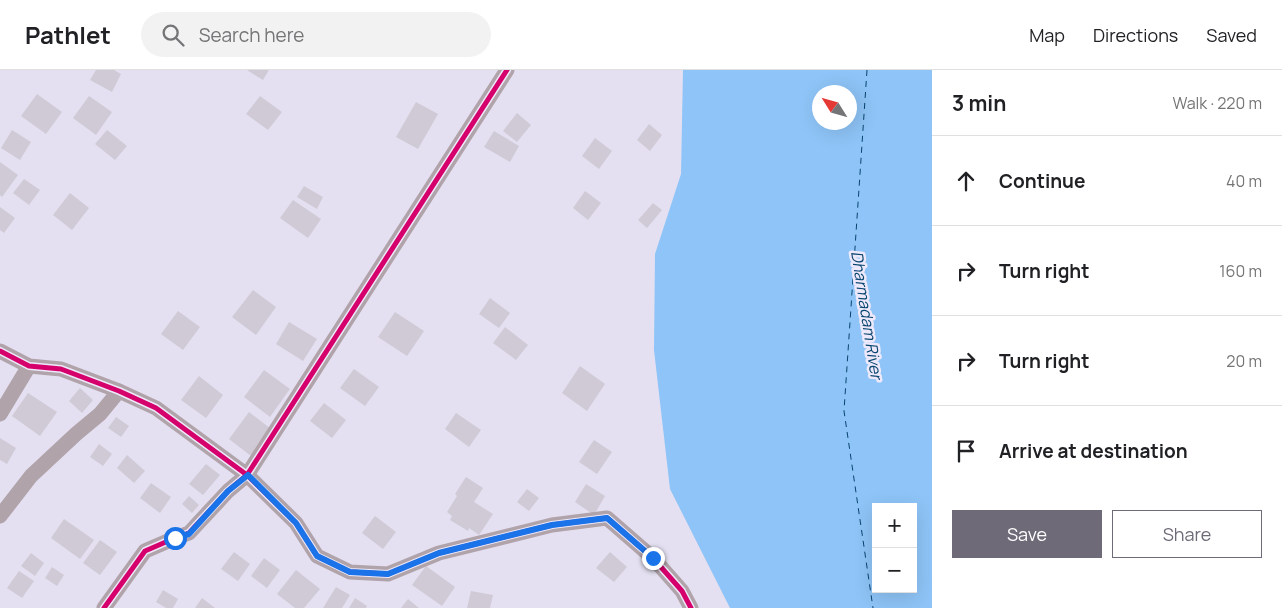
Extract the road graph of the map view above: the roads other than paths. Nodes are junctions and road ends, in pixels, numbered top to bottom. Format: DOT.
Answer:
graph roads {
  1 [pos="507,70"];
  2 [pos="0,352"];
  3 [pos="29,366"];
  4 [pos="119,391"];
  5 [pos="0,414"];
  6 [pos="248,475"];
  7 [pos="0,516"];
  8 [pos="104,608"];
  9 [pos="691,608"];
  1 -- 6 [label="street"];
  2 -- 3 [label="street"];
  3 -- 4 [label="street"];
  3 -- 5 [label="street"];
  4 -- 6 [label="street"];
  4 -- 7 [label="street"];
  6 -- 8 [label="street"];
  6 -- 9 [label="street"];
}
